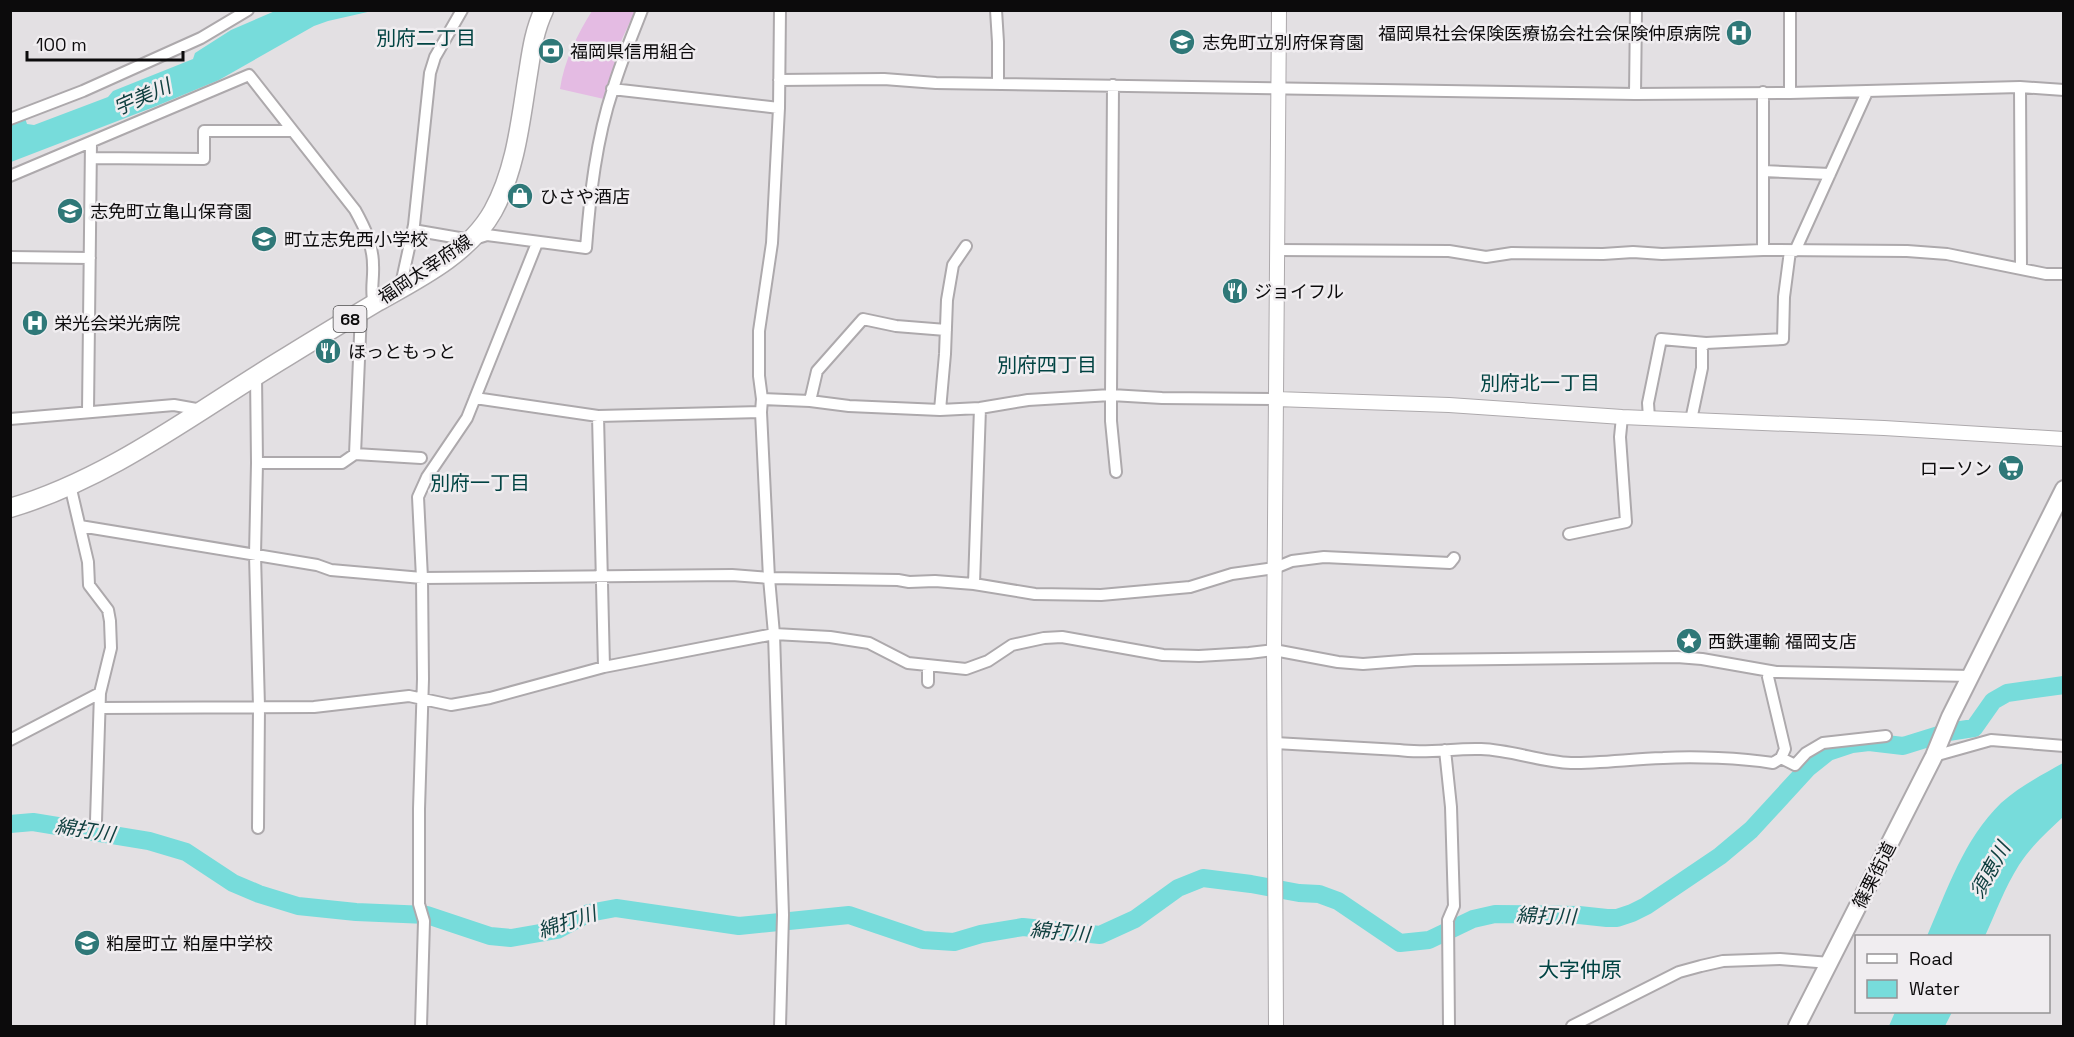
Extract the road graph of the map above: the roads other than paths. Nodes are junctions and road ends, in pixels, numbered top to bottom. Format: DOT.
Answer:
graph roads {
  1 [pos="248,10"];
  2 [pos="462,10"];
  3 [pos="544,10"];
  4 [pos="642,10"];
  5 [pos="780,10"];
  6 [pos="996,10"];
  7 [pos="1279,10"];
  8 [pos="1636,10"];
  9 [pos="1790,10"];
  10 [pos="779,80"];
  11 [pos="998,84"];
  12 [pos="1113,85"];
  13 [pos="2020,87"];
  14 [pos="612,89"];
  15 [pos="1278,89"];
  16 [pos="2064,90"];
  17 [pos="1763,92"];
  18 [pos="1867,92"];
  19 [pos="1790,93"];
  20 [pos="1635,94"];
  21 [pos="779,108"];
  22 [pos="10,119"];
  23 [pos="292,131"];
  24 [pos="91,142"];
  25 [pos="91,158"];
  26 [pos="1763,171"];
  27 [pos="1830,174"];
  28 [pos="10,176"];
  29 [pos="413,230"];
  30 [pos="471,240"];
  31 [pos="537,243"];
  32 [pos="966,246"];
  33 [pos="1277,250"];
  34 [pos="1763,250"];
  35 [pos="1793,251"];
  36 [pos="10,257"];
  37 [pos="90,258"];
  38 [pos="2021,268"];
  39 [pos="2064,274"];
  40 [pos="400,289"];
  41 [pos="368,308"];
  42 [pos="946,330"];
  43 [pos="1706,343"];
  44 [pos="256,375"];
  45 [pos="1111,395"];
  46 [pos="475,398"];
  47 [pos="762,399"];
  48 [pos="1276,399"];
  49 [pos="810,400"];
  50 [pos="980,408"];
  51 [pos="202,410"];
  52 [pos="940,410"];
  53 [pos="88,412"];
  54 [pos="761,412"];
  55 [pos="598,416"];
  56 [pos="1622,417"];
  57 [pos="1649,418"];
  58 [pos="10,419"];
  59 [pos="1691,420"];
  60 [pos="2064,439"];
  61 [pos="356,454"];
  62 [pos="421,458"];
  63 [pos="257,463"];
  64 [pos="1116,472"];
  65 [pos="70,484"];
  66 [pos="2064,489"];
  67 [pos="30,502"];
  68 [pos="10,508"];
  69 [pos="10,517"];
  70 [pos="80,526"];
  71 [pos="1569,534"];
  72 [pos="255,555"];
  73 [pos="1454,558"];
  74 [pos="1275,568"];
  75 [pos="603,577"];
  76 [pos="422,578"];
  77 [pos="769,578"];
  78 [pos="974,584"];
  79 [pos="774,634"];
  80 [pos="1274,650"];
  81 [pos="604,667"];
  82 [pos="928,667"];
  83 [pos="1770,671"];
  84 [pos="1971,676"];
  85 [pos="928,682"];
  86 [pos="100,693"];
  87 [pos="421,697"];
  88 [pos="259,707"];
  89 [pos="100,708"];
  90 [pos="1886,736"];
  91 [pos="10,740"];
  92 [pos="1275,743"];
  93 [pos="2064,746"];
  94 [pos="1445,750"];
  95 [pos="1934,756"];
  96 [pos="1781,758"];
  97 [pos="96,821"];
  98 [pos="258,828"];
  99 [pos="1830,963"];
  100 [pos="421,1026"];
  101 [pos="780,1026"];
  102 [pos="1276,1026"];
  103 [pos="1449,1026"];
  104 [pos="1572,1026"];
  105 [pos="1797,1026"];
  1 -- 22 [label="street"];
  2 -- 29 [label="street"];
  3 -- 30 [label="main road, 福岡太宰府線 / 68"];
  4 -- 14 [label="street"];
  5 -- 10 [label="street"];
  6 -- 11 [label="street"];
  7 -- 15 [label="street"];
  8 -- 20 [label="street"];
  9 -- 19 [label="street"];
  10 -- 11 [label="street"];
  10 -- 21 [label="street"];
  11 -- 12 [label="street"];
  12 -- 15 [label="street"];
  12 -- 45 [label="street"];
  13 -- 16 [label="street"];
  13 -- 18 [label="street"];
  13 -- 38 [label="street"];
  14 -- 21 [label="street"];
  14 -- 31 [label="street"];
  15 -- 20 [label="street"];
  15 -- 33 [label="street"];
  17 -- 19 [label="street"];
  17 -- 20 [label="street"];
  17 -- 26 [label="street"];
  18 -- 19 [label="street"];
  18 -- 27 [label="street"];
  21 -- 47 [label="street"];
  23 -- 24 [label="street"];
  23 -- 25 [label="street"];
  23 -- 41 [label="street"];
  24 -- 25 [label="street"];
  24 -- 28 [label="street"];
  25 -- 37 [label="street"];
  26 -- 27 [label="street"];
  26 -- 34 [label="street"];
  27 -- 35 [label="street"];
  29 -- 30 [label="street"];
  29 -- 40 [label="street"];
  30 -- 31 [label="street"];
  30 -- 40 [label="main road, 福岡太宰府線 / 68"];
  31 -- 46 [label="street"];
  32 -- 42 [label="street"];
  33 -- 34 [label="street"];
  33 -- 48 [label="street"];
  34 -- 35 [label="street"];
  35 -- 38 [label="street"];
  35 -- 43 [label="street"];
  36 -- 37 [label="street"];
  37 -- 53 [label="street"];
  38 -- 39 [label="street"];
  40 -- 41 [label="main road, 福岡太宰府線 / 68"];
  41 -- 44 [label="main road, 福岡太宰府線 / 68"];
  41 -- 61 [label="street"];
  42 -- 49 [label="street"];
  42 -- 52 [label="street"];
  43 -- 57 [label="street"];
  43 -- 59 [label="street"];
  44 -- 51 [label="main road, 福岡太宰府線 / 68"];
  44 -- 63 [label="street"];
  45 -- 48 [label="street"];
  45 -- 50 [label="street"];
  45 -- 64 [label="street"];
  46 -- 55 [label="street"];
  46 -- 76 [label="street"];
  47 -- 49 [label="street"];
  47 -- 54 [label="street"];
  48 -- 56 [label="street"];
  48 -- 74 [label="street"];
  49 -- 52 [label="street"];
  50 -- 52 [label="street"];
  50 -- 78 [label="street"];
  51 -- 53 [label="street"];
  51 -- 65 [label="main road, 福岡太宰府線 / 68"];
  53 -- 58 [label="street"];
  54 -- 55 [label="street"];
  54 -- 77 [label="street"];
  55 -- 75 [label="street"];
  56 -- 57 [label="street"];
  56 -- 71 [label="street"];
  57 -- 59 [label="street"];
  59 -- 60 [label="street"];
  61 -- 62 [label="street"];
  61 -- 63 [label="street"];
  63 -- 72 [label="street"];
  65 -- 67 [label="main road, 福岡太宰府線 / 68"];
  65 -- 70 [label="street"];
  66 -- 84 [label="main road"];
  67 -- 68 [label="main road, 福岡太宰府線 / 68"];
  67 -- 69 [label="street"];
  70 -- 72 [label="street"];
  70 -- 86 [label="street"];
  72 -- 76 [label="street"];
  72 -- 88 [label="street"];
  73 -- 74 [label="street"];
  74 -- 78 [label="street"];
  74 -- 80 [label="street"];
  75 -- 76 [label="street"];
  75 -- 77 [label="street"];
  75 -- 81 [label="street"];
  76 -- 87 [label="street"];
  77 -- 78 [label="street"];
  77 -- 79 [label="street"];
  79 -- 81 [label="street"];
  79 -- 82 [label="street"];
  79 -- 101 [label="street"];
  80 -- 82 [label="street"];
  80 -- 83 [label="street"];
  80 -- 92 [label="street"];
  81 -- 87 [label="street"];
  82 -- 85 [label="street"];
  83 -- 84 [label="street"];
  83 -- 96 [label="street"];
  84 -- 95 [label="main road, 篠栗街道"];
  86 -- 89 [label="street"];
  86 -- 91 [label="street"];
  87 -- 88 [label="street"];
  87 -- 100 [label="street"];
  88 -- 89 [label="street"];
  88 -- 98 [label="street"];
  89 -- 97 [label="street"];
  90 -- 96 [label="street"];
  92 -- 94 [label="street"];
  92 -- 102 [label="street"];
  93 -- 95 [label="street"];
  94 -- 96 [label="street"];
  94 -- 103 [label="street"];
  95 -- 99 [label="main road, 篠栗街道"];
  99 -- 104 [label="street"];
  99 -- 105 [label="main road, 篠栗街道"];
}
